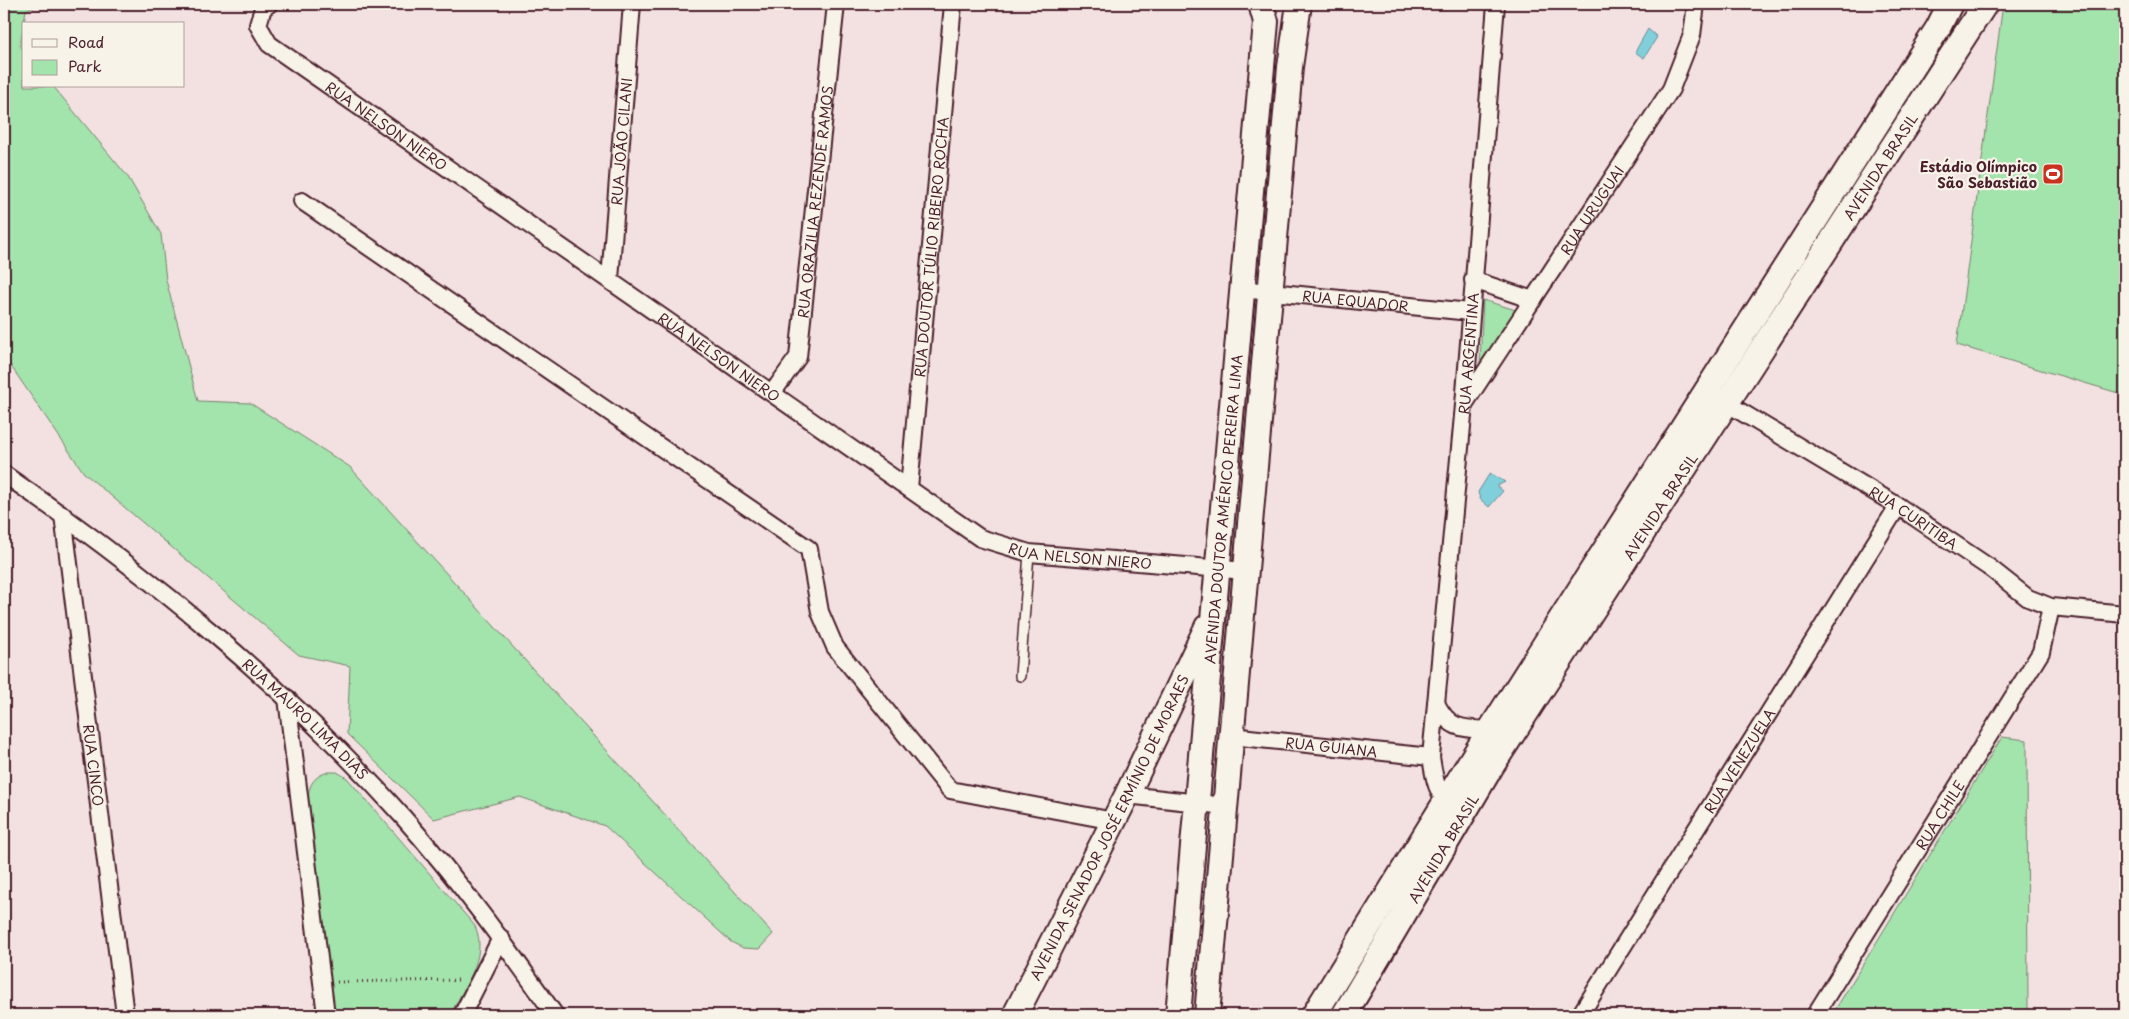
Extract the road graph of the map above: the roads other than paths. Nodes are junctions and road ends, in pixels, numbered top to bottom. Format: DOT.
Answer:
graph roads {
  1 [pos="632,4"];
  2 [pos="836,4"];
  3 [pos="953,4"];
  4 [pos="1262,4"];
  5 [pos="1299,4"];
  6 [pos="1496,4"];
  7 [pos="1696,4"];
  8 [pos="1950,4"];
  9 [pos="1985,4"];
  10 [pos="266,6"];
  11 [pos="302,201"];
  12 [pos="610,280"];
  13 [pos="1473,280"];
  14 [pos="1241,289"];
  15 [pos="1270,292"];
  16 [pos="1533,300"];
  17 [pos="1470,312"];
  18 [pos="773,392"];
  19 [pos="1717,398"];
  20 [pos="1464,405"];
  21 [pos="4,474"];
  22 [pos="909,488"];
  23 [pos="1898,506"];
  24 [pos="63,515"];
  25 [pos="1029,553"];
  26 [pos="1218,569"];
  27 [pos="1246,571"];
  28 [pos="2051,607"];
  29 [pos="1214,612"];
  30 [pos="2125,614"];
  31 [pos="1020,676"];
  32 [pos="287,698"];
  33 [pos="1436,703"];
  34 [pos="1491,730"];
  35 [pos="1231,736"];
  36 [pos="1431,757"];
  37 [pos="1127,795"];
  38 [pos="1197,803"];
  39 [pos="1225,806"];
  40 [pos="1455,807"];
  41 [pos="1114,821"];
  42 [pos="1190,888"];
  43 [pos="1218,891"];
  44 [pos="502,938"];
  45 [pos="1353,952"];
  46 [pos="1197,965"];
  47 [pos="1373,967"];
  48 [pos="125,1015"];
  49 [pos="326,1015"];
  50 [pos="462,1015"];
  51 [pos="555,1015"];
  52 [pos="1015,1015"];
  53 [pos="1178,1015"];
  54 [pos="1207,1015"];
  55 [pos="1314,1015"];
  56 [pos="1344,1015"];
  57 [pos="1580,1015"];
  58 [pos="1815,1015"];
  1 -- 12 [label="street, RUA JOÃO CILANI"];
  2 -- 18 [label="street, RUA ORAZILIA REZENDE RAMOS"];
  3 -- 22 [label="street, RUA DOUTOR TÚLIO RIBEIRO ROCHA"];
  4 -- 14 [label="main road, AVENIDA DOUTOR AMÉRICO PEREIRA LIMA"];
  5 -- 15 [label="main road, AVENIDA DOUTOR AMÉRICO PEREIRA LIMA"];
  6 -- 13 [label="street, RUA ARGENTINA"];
  7 -- 16 [label="street, RUA URUGUAI"];
  8 -- 19 [label="main road, AVENIDA BRASIL"];
  9 -- 19 [label="main road, AVENIDA BRASIL"];
  10 -- 12 [label="street, RUA NELSON NIERO"];
  11 -- 41 [label="street"];
  12 -- 18 [label="street, RUA NELSON NIERO"];
  13 -- 16 [label="street"];
  13 -- 17 [label="street, RUA ARGENTINA"];
  14 -- 15 [label="street, RUA EQUADOR"];
  14 -- 26 [label="main road, AVENIDA DOUTOR AMÉRICO PEREIRA LIMA"];
  15 -- 17 [label="street, RUA EQUADOR"];
  15 -- 27 [label="main road, AVENIDA DOUTOR AMÉRICO PEREIRA LIMA"];
  16 -- 20 [label="street, RUA URUGUAI"];
  17 -- 20 [label="street, RUA ARGENTINA"];
  18 -- 22 [label="street, RUA NELSON NIERO"];
  19 -- 23 [label="street, RUA CURITIBA"];
  19 -- 34 [label="main road, AVENIDA BRASIL"];
  19 -- 40 [label="main road, AVENIDA BRASIL"];
  20 -- 33 [label="street, RUA ARGENTINA"];
  21 -- 24 [label="street, RUA MAURO LIMA DIAS"];
  22 -- 25 [label="street, RUA NELSON NIERO"];
  23 -- 28 [label="street, RUA CURITIBA"];
  23 -- 57 [label="street, RUA VENEZUELA"];
  24 -- 32 [label="street, RUA MAURO LIMA DIAS"];
  24 -- 48 [label="street, RUA CINCO"];
  25 -- 26 [label="street, RUA NELSON NIERO"];
  25 -- 31 [label="lane"];
  26 -- 27 [label="street, RUA NELSON NIERO"];
  26 -- 29 [label="main road, AVENIDA DOUTOR AMÉRICO PEREIRA LIMA"];
  27 -- 35 [label="main road, AVENIDA DOUTOR AMÉRICO PEREIRA LIMA"];
  28 -- 30 [label="street, RUA CURITIBA"];
  28 -- 58 [label="street, RUA CHILE"];
  29 -- 37 [label="main road, AVENIDA SENADOR JOSÉ ERMÍNIO DE MORAES"];
  29 -- 38 [label="main road, AVENIDA DOUTOR AMÉRICO PEREIRA LIMA"];
  32 -- 44 [label="street, RUA MAURO LIMA DIAS"];
  32 -- 49 [label="street"];
  33 -- 34 [label="street"];
  33 -- 36 [label="street, RUA ARGENTINA"];
  34 -- 40 [label="main road, AVENIDA BRASIL"];
  35 -- 36 [label="street, RUA GUIANA"];
  35 -- 39 [label="main road, AVENIDA DOUTOR AMÉRICO PEREIRA LIMA"];
  36 -- 40 [label="street, RUA ARGENTINA"];
  37 -- 38 [label="street"];
  37 -- 41 [label="main road, AVENIDA SENADOR JOSÉ ERMÍNIO DE MORAES"];
  38 -- 39 [label="street"];
  38 -- 42 [label="main road, AVENIDA DOUTOR AMÉRICO PEREIRA LIMA"];
  39 -- 43 [label="main road, AVENIDA DOUTOR AMÉRICO PEREIRA LIMA"];
  40 -- 45 [label="main road, AVENIDA BRASIL"];
  40 -- 47 [label="main road, AVENIDA BRASIL"];
  41 -- 52 [label="main road, AVENIDA SENADOR JOSÉ ERMÍNIO DE MORAES"];
  42 -- 43 [label="main road"];
  42 -- 46 [label="main road, AVENIDA DOUTOR AMÉRICO PEREIRA LIMA"];
  43 -- 46 [label="main road, AVENIDA DOUTOR AMÉRICO PEREIRA LIMA"];
  44 -- 50 [label="street"];
  44 -- 51 [label="street, RUA MAURO LIMA DIAS"];
  45 -- 47 [label="main road"];
  45 -- 55 [label="main road, AVENIDA BRASIL"];
  46 -- 53 [label="main road, AVENIDA DOUTOR AMÉRICO PEREIRA LIMA"];
  46 -- 54 [label="main road, AVENIDA DOUTOR AMÉRICO PEREIRA LIMA"];
  47 -- 56 [label="main road, AVENIDA BRASIL"];
}
